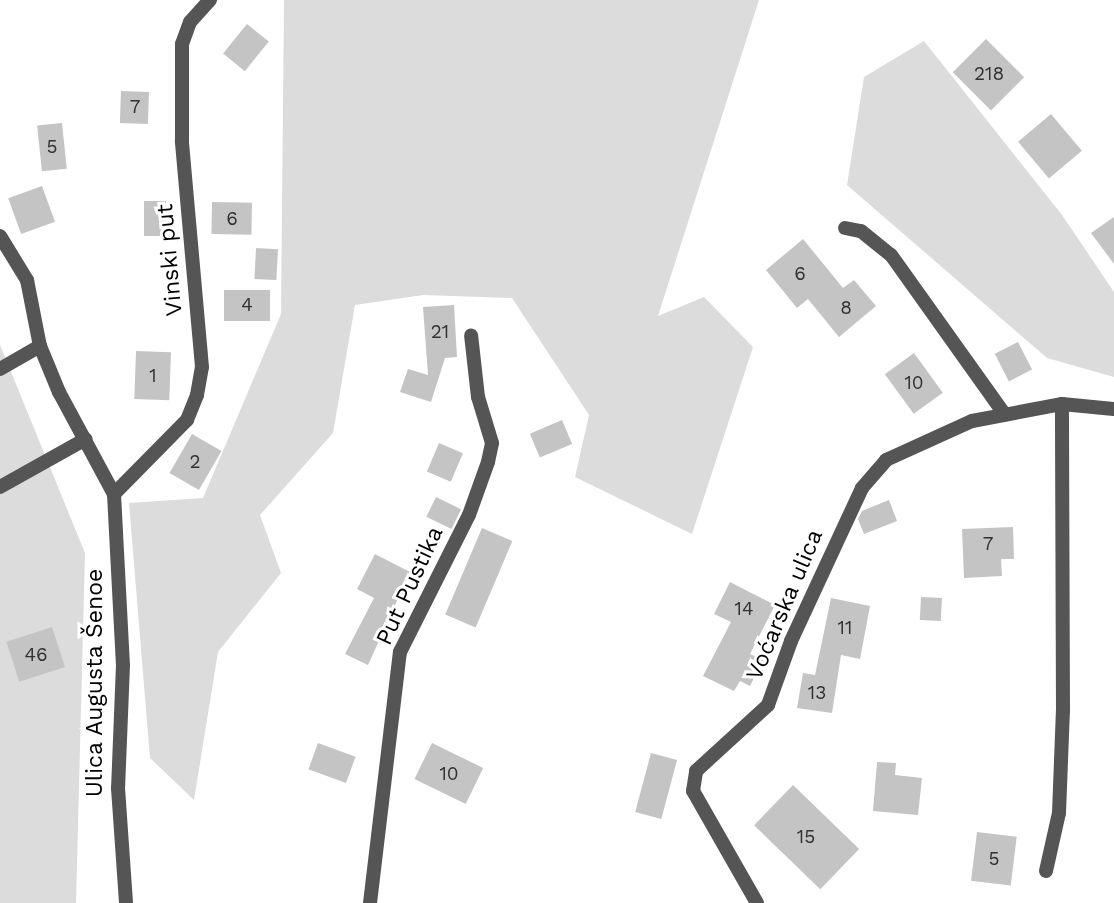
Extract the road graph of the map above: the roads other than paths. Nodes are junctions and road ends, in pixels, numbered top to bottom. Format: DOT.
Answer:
graph roads {
  1 [pos="210,0"];
  2 [pos="845,228"];
  3 [pos="0,236"];
  4 [pos="471,335"];
  5 [pos="40,346"];
  6 [pos="0,369"];
  7 [pos="1062,404"];
  8 [pos="1114,409"];
  9 [pos="1005,415"];
  10 [pos="86,439"];
  11 [pos="0,487"];
  12 [pos="114,494"];
  13 [pos="1046,871"];
  14 [pos="126,903"];
  15 [pos="370,903"];
  16 [pos="757,903"];
  1 -- 12 [label="street, Vinski put"];
  2 -- 9 [label="street"];
  3 -- 5 [label="street, Ulica Augusta Šenoe"];
  4 -- 15 [label="street, Put Pustika"];
  5 -- 6 [label="street"];
  5 -- 10 [label="street, Ulica Augusta Šenoe"];
  7 -- 8 [label="street, Voćarska ulica"];
  7 -- 9 [label="street, Voćarska ulica"];
  7 -- 13 [label="street"];
  9 -- 16 [label="street, Voćarska ulica"];
  10 -- 11 [label="street"];
  10 -- 12 [label="street, Ulica Augusta Šenoe"];
  12 -- 14 [label="street, Ulica Augusta Šenoe"];
}
